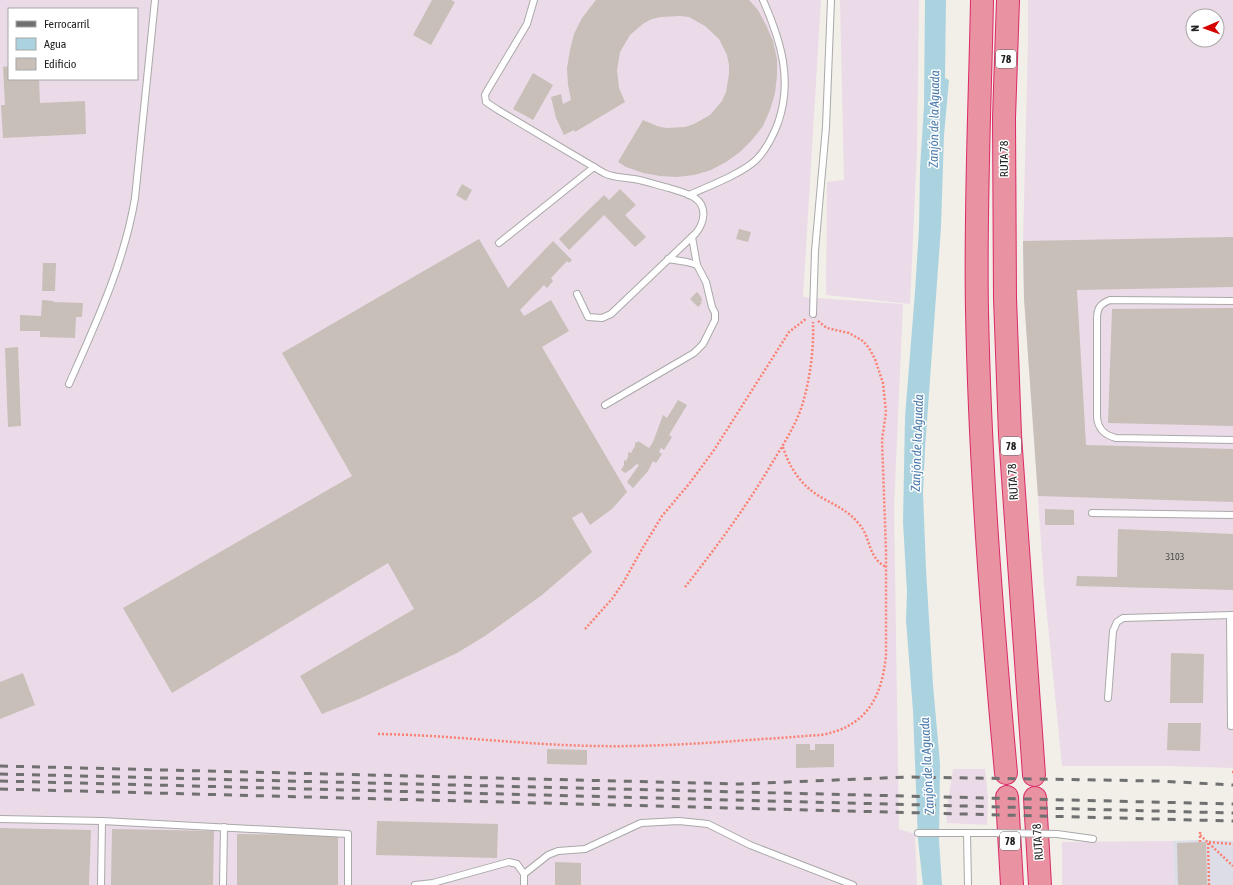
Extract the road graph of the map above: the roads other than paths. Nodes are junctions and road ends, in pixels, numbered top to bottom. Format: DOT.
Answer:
graph roads {
  1 [pos="155,0"];
  2 [pos="534,0"];
  3 [pos="763,0"];
  4 [pos="830,0"];
  5 [pos="982,0"];
  6 [pos="1008,0"];
  7 [pos="594,167"];
  8 [pos="689,195"];
  9 [pos="692,237"];
  10 [pos="499,243"];
  11 [pos="668,260"];
  12 [pos="697,265"];
  13 [pos="577,294"];
  14 [pos="1233,301"];
  15 [pos="813,314"];
  16 [pos="69,384"];
  17 [pos="605,405"];
  18 [pos="1233,440"];
  19 [pos="1092,513"];
  20 [pos="1233,515"];
  21 [pos="1232,615"];
  22 [pos="1108,698"];
  23 [pos="1231,726"];
  24 [pos="1006,773"];
  25 [pos="1034,775"];
  26 [pos="1007,797"];
  27 [pos="1035,798"];
  28 [pos="0,819"];
  29 [pos="102,821"];
  30 [pos="224,827"];
  31 [pos="918,833"];
  32 [pos="967,833"];
  33 [pos="1093,839"];
  34 [pos="524,874"];
  35 [pos="433,884"];
  36 [pos="101,885"];
  37 [pos="223,885"];
  38 [pos="348,885"];
  39 [pos="414,885"];
  40 [pos="524,885"];
  41 [pos="853,885"];
  42 [pos="968,885"];
  43 [pos="1012,885"];
  44 [pos="1040,885"];
  1 -- 16 [label="lane"];
  2 -- 7 [label="lane"];
  3 -- 8 [label="lane"];
  4 -- 15 [label="lane"];
  5 -- 24 [label="highway, 78"];
  6 -- 25 [label="highway, RUTA 78 / 78"];
  7 -- 8 [label="lane"];
  7 -- 10 [label="lane"];
  8 -- 9 [label="lane"];
  9 -- 11 [label="lane"];
  9 -- 12 [label="lane"];
  11 -- 12 [label="lane"];
  11 -- 13 [label="lane"];
  12 -- 17 [label="lane"];
  14 -- 18 [label="lane"];
  19 -- 20 [label="lane"];
  21 -- 22 [label="lane"];
  21 -- 23 [label="lane"];
  26 -- 43 [label="highway, 78"];
  27 -- 44 [label="highway, RUTA 78 / 78"];
  28 -- 29 [label="lane"];
  29 -- 30 [label="lane"];
  29 -- 36 [label="lane"];
  30 -- 37 [label="lane"];
  30 -- 38 [label="lane"];
  31 -- 32 [label="lane"];
  32 -- 33 [label="lane, bridge"];
  32 -- 42 [label="lane"];
  34 -- 35 [label="lane"];
  34 -- 40 [label="lane"];
  34 -- 41 [label="lane"];
  35 -- 39 [label="lane"];
}
